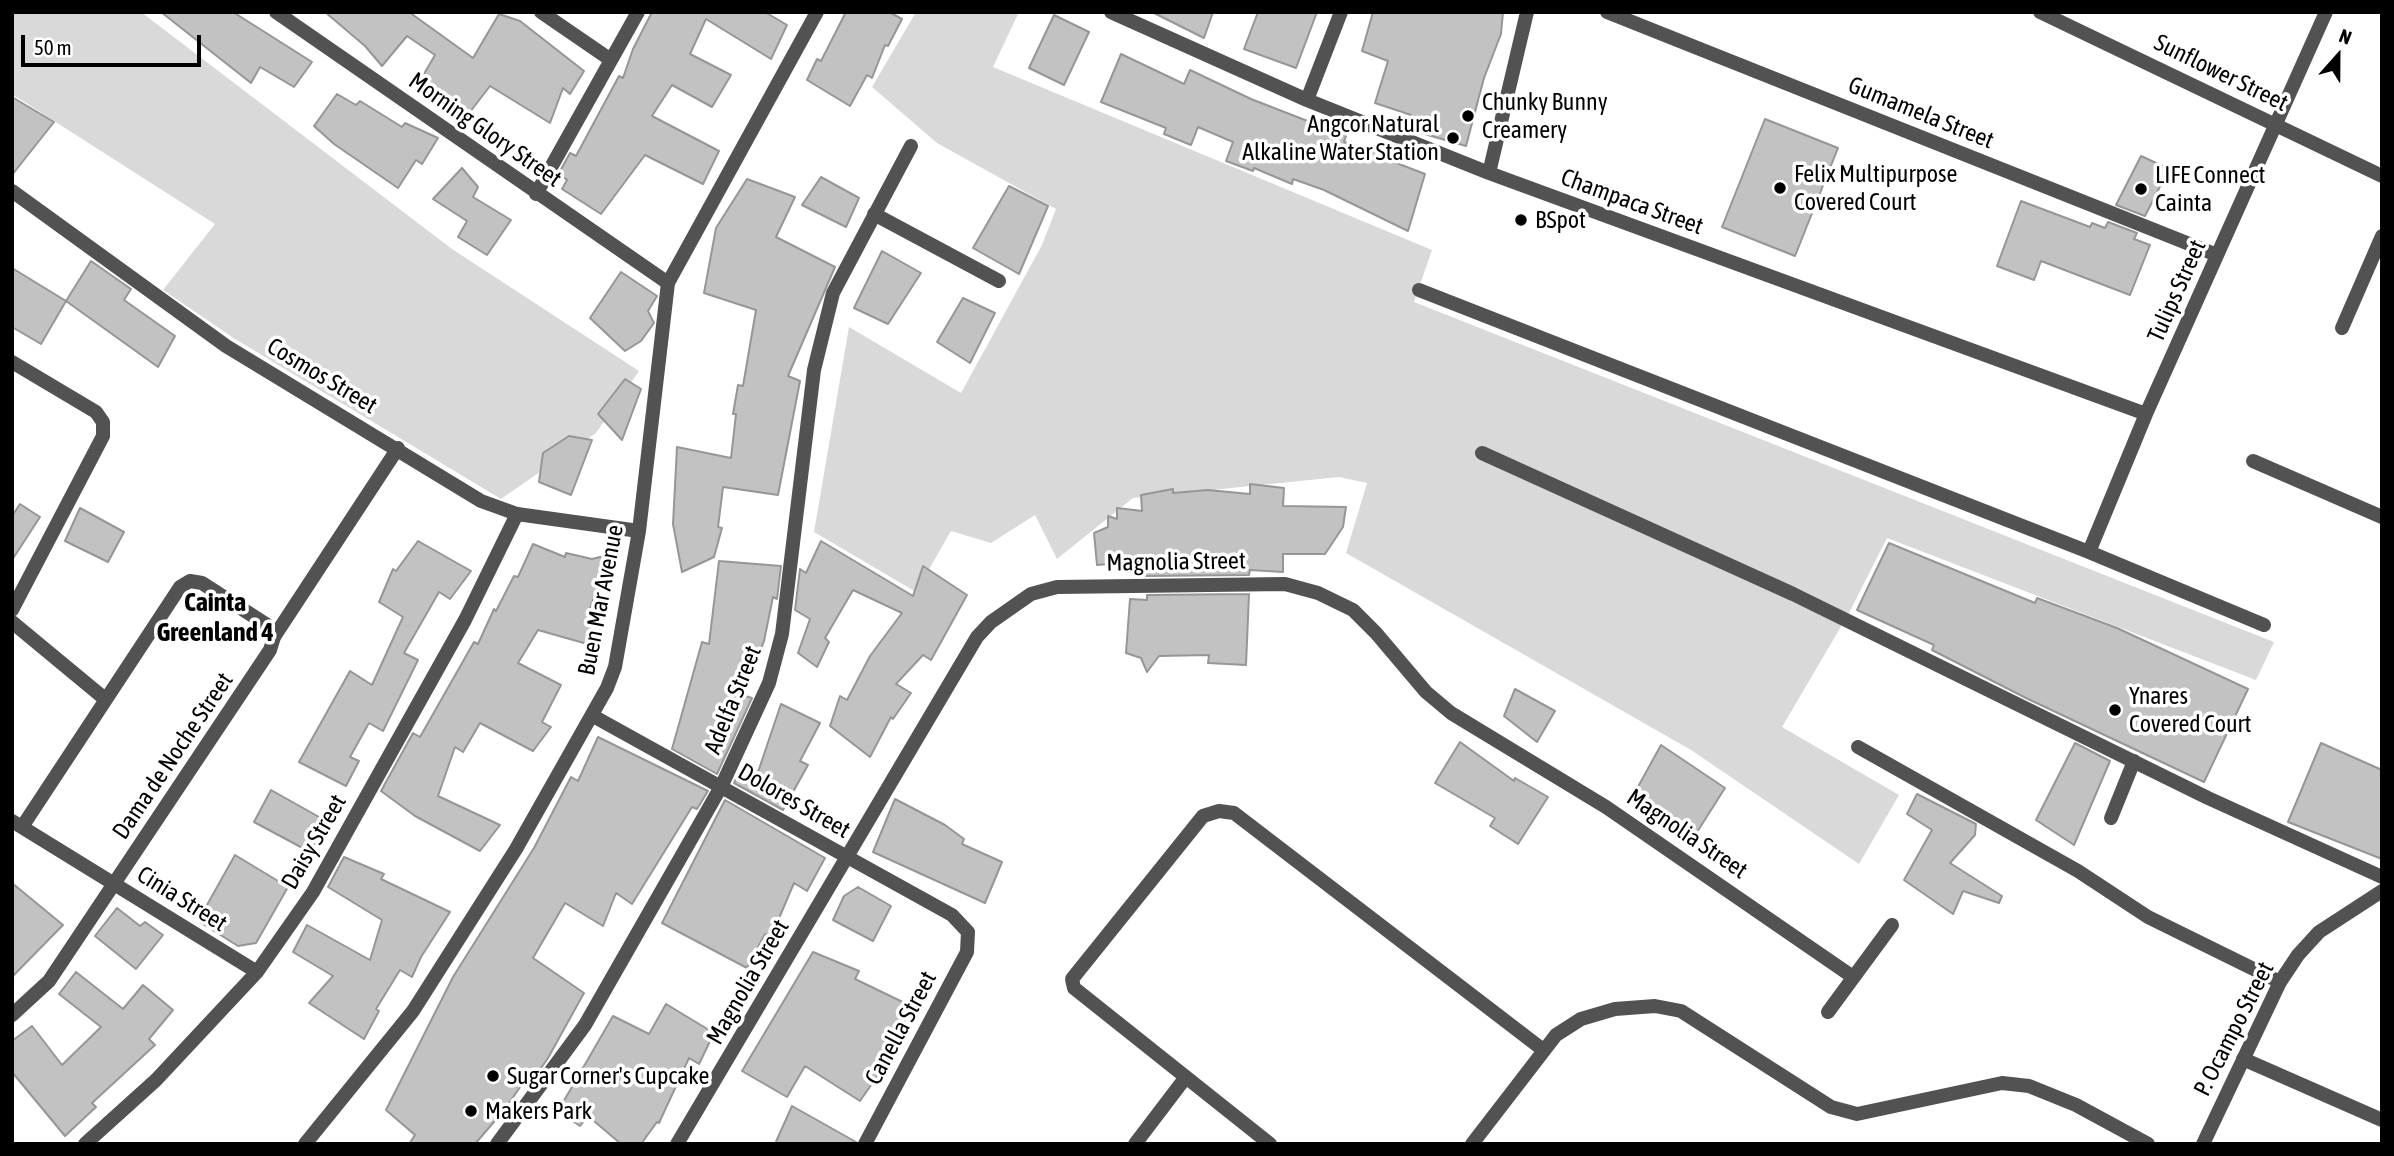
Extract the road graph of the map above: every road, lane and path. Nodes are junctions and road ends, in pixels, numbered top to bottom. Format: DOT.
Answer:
graph roads {
  1 [pos="276,12"];
  2 [pos="541,12"];
  3 [pos="638,12"];
  4 [pos="817,12"];
  5 [pos="1341,12"];
  6 [pos="1527,12"];
  7 [pos="1607,12"];
  8 [pos="2040,12"];
  9 [pos="2326,12"];
  10 [pos="1113,13"];
  11 [pos="611,60"];
  12 [pos="1307,100"];
  13 [pos="2276,125"];
  14 [pos="911,146"];
  15 [pos="1489,173"];
  16 [pos="2382,176"];
  17 [pos="12,191"];
  18 [pos="536,194"];
  19 [pos="874,214"];
  20 [pos="2382,236"];
  21 [pos="2217,255"];
  22 [pos="999,281"];
  23 [pos="668,283"];
  24 [pos="1419,290"];
  25 [pos="2342,328"];
  26 [pos="12,362"];
  27 [pos="2146,414"];
  28 [pos="398,448"];
  29 [pos="1482,453"];
  30 [pos="2253,461"];
  31 [pos="517,514"];
  32 [pos="2382,517"];
  33 [pos="639,531"];
  34 [pos="2089,552"];
  35 [pos="12,610"];
  36 [pos="12,622"];
  37 [pos="2264,625"];
  38 [pos="274,637"];
  39 [pos="105,699"];
  40 [pos="593,716"];
  41 [pos="1858,747"];
  42 [pos="2134,761"];
  43 [pos="722,785"];
  44 [pos="2111,818"];
  45 [pos="17,824"];
  46 [pos="847,858"];
  47 [pos="2382,877"];
  48 [pos="114,884"];
  49 [pos="2382,891"];
  50 [pos="1892,925"];
  51 [pos="968,932"];
  52 [pos="257,972"];
  53 [pos="1853,976"];
  54 [pos="2280,982"];
  55 [pos="1828,1012"];
  56 [pos="12,1016"];
  57 [pos="1542,1049"];
  58 [pos="2243,1059"];
  59 [pos="1186,1077"];
  60 [pos="2382,1120"];
  61 [pos="85,1144"];
  62 [pos="305,1144"];
  63 [pos="497,1144"];
  64 [pos="677,1144"];
  65 [pos="864,1144"];
  66 [pos="1135,1144"];
  67 [pos="1270,1144"];
  68 [pos="1472,1144"];
  69 [pos="2148,1144"];
  70 [pos="2203,1144"];
  1 -- 18 [label="street, Morning Glory Street"];
  2 -- 11 [label="street"];
  3 -- 11 [label="street"];
  4 -- 23 [label="street, Buen Mar Avenue"];
  5 -- 12 [label="street"];
  6 -- 15 [label="street"];
  7 -- 21 [label="street, Gumamela Street"];
  8 -- 13 [label="street, Sunflower Street"];
  9 -- 13 [label="street, Tulips Street"];
  10 -- 12 [label="street, Champaca Street"];
  11 -- 18 [label="street"];
  12 -- 15 [label="street, Champaca Street"];
  13 -- 16 [label="street, Sunflower Street"];
  13 -- 21 [label="street, Tulips Street"];
  14 -- 19 [label="street, Adelfa Street"];
  15 -- 27 [label="street, Champaca Street"];
  17 -- 28 [label="street, Cosmos Street"];
  18 -- 23 [label="street, Morning Glory Street"];
  19 -- 22 [label="street"];
  19 -- 43 [label="street, Adelfa Street"];
  20 -- 25 [label="street"];
  21 -- 27 [label="street, Tulips Street"];
  23 -- 33 [label="street, Buen Mar Avenue"];
  24 -- 34 [label="street"];
  26 -- 35 [label="street"];
  27 -- 34 [label="street, Tulips Street"];
  28 -- 31 [label="street, Cosmos Street"];
  28 -- 38 [label="street, Dama de Noche Street"];
  29 -- 42 [label="street"];
  30 -- 32 [label="street"];
  31 -- 33 [label="street, Cosmos Street"];
  31 -- 52 [label="street, Daisy Street"];
  33 -- 40 [label="street, Buen Mar Avenue"];
  34 -- 37 [label="street"];
  36 -- 39 [label="street"];
  38 -- 39 [label="street"];
  38 -- 48 [label="street, Dama de Noche Street"];
  39 -- 45 [label="street"];
  40 -- 43 [label="street, Dolores Street"];
  40 -- 62 [label="street, Buen Mar Avenue"];
  41 -- 54 [label="street"];
  42 -- 44 [label="street"];
  42 -- 47 [label="street"];
  43 -- 46 [label="street, Dolores Street"];
  43 -- 63 [label="street, Adelfa Street"];
  45 -- 48 [label="street, Cinia Street"];
  46 -- 51 [label="street, Dolores Street"];
  46 -- 53 [label="street, Magnolia Street"];
  46 -- 64 [label="street, Magnolia Street"];
  48 -- 52 [label="street, Cinia Street"];
  48 -- 56 [label="street, Dama de Noche Street"];
  49 -- 54 [label="street, P. Ocampo Street"];
  50 -- 53 [label="street"];
  51 -- 65 [label="street, Canella Street"];
  52 -- 61 [label="street, Daisy Street"];
  53 -- 55 [label="street"];
  54 -- 58 [label="street, P. Ocampo Street"];
  57 -- 59 [label="street"];
  57 -- 68 [label="street"];
  57 -- 69 [label="street"];
  58 -- 60 [label="street"];
  58 -- 70 [label="street, P. Ocampo Street"];
  59 -- 66 [label="street"];
  59 -- 67 [label="street"];
}
